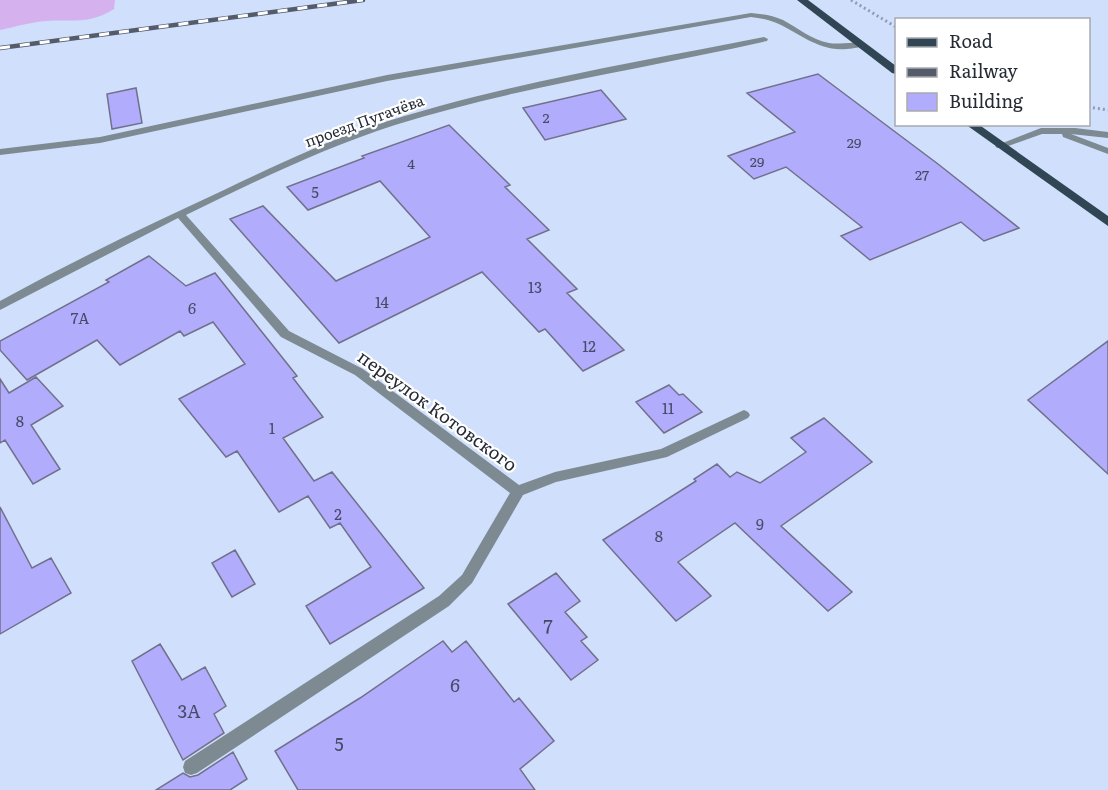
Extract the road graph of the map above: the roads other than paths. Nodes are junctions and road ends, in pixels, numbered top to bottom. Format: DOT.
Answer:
graph roads {
  1 [pos="802,0"];
  2 [pos="764,39"];
  3 [pos="861,45"];
  4 [pos="895,70"];
  5 [pos="973,126"];
  6 [pos="1033,126"];
  7 [pos="1047,128"];
  8 [pos="1029,135"];
  9 [pos="1108,135"];
  10 [pos="1000,146"];
  11 [pos="1108,151"];
  12 [pos="0,152"];
  13 [pos="1073,197"];
  14 [pos="180,214"];
  15 [pos="1108,215"];
  16 [pos="1108,222"];
  17 [pos="0,306"];
  18 [pos="744,415"];
  19 [pos="519,491"];
  20 [pos="191,767"];
  1 -- 3 [label="main road"];
  2 -- 14 [label="street, проезд Пугачёва"];
  3 -- 4 [label="main road"];
  3 -- 12 [label="street"];
  5 -- 10 [label="main road"];
  6 -- 8 [label="street"];
  7 -- 8 [label="street"];
  7 -- 9 [label="street"];
  7 -- 11 [label="street"];
  8 -- 10 [label="street"];
  10 -- 13 [label="main road"];
  13 -- 15 [label="main road"];
  13 -- 16 [label="main road"];
  14 -- 17 [label="street, проезд Пугачёва"];
  14 -- 19 [label="street, переулок Котовского"];
  18 -- 19 [label="street, переулок Котовского"];
  19 -- 20 [label="street, переулок Котовского"];
}
